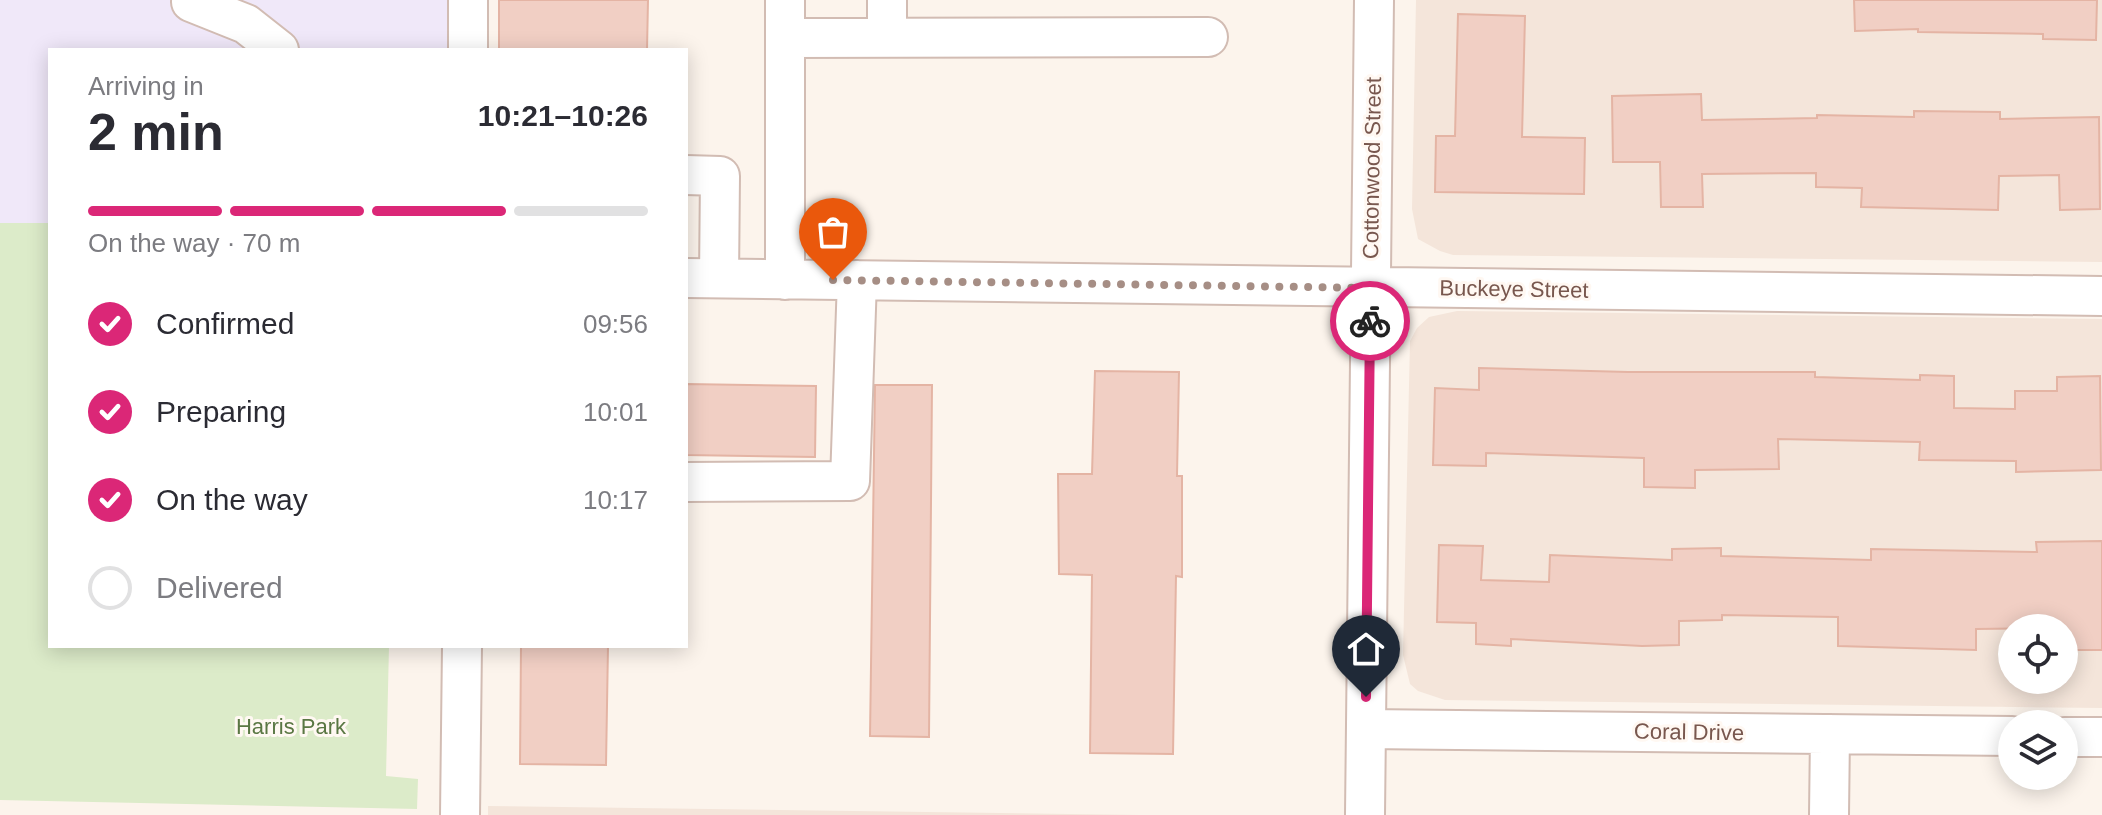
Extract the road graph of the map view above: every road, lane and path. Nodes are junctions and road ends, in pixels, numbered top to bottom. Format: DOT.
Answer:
graph roads {
  1 [pos="468,0"];
  2 [pos="785,0"];
  3 [pos="887,0"];
  4 [pos="1374,0"];
  5 [pos="191,2"];
  6 [pos="887,37"];
  7 [pos="1208,37"];
  8 [pos="785,38"];
  9 [pos="276,48"];
  10 [pos="468,48"];
  11 [pos="688,175"];
  12 [pos="703,278"];
  13 [pos="785,280"];
  14 [pos="857,280"];
  15 [pos="1371,288"];
  16 [pos="2102,296"];
  17 [pos="688,482"];
  18 [pos="462,648"];
  19 [pos="1366,729"];
  20 [pos="1830,734"];
  21 [pos="1998,736"];
  22 [pos="2078,737"];
  23 [pos="2102,737"];
  24 [pos="460,815"];
  25 [pos="1365,815"];
  26 [pos="1829,815"];
  1 -- 10 [label="street"];
  2 -- 8 [label="street"];
  3 -- 6 [label="street"];
  4 -- 15 [label="street, Cottonwood Street"];
  5 -- 9 [label="street"];
  6 -- 7 [label="street"];
  6 -- 8 [label="street"];
  8 -- 13 [label="street"];
  11 -- 12 [label="street"];
  12 -- 13 [label="street, Buckeye Street"];
  13 -- 14 [label="street, Buckeye Street"];
  14 -- 15 [label="street, Buckeye Street"];
  14 -- 17 [label="street"];
  15 -- 16 [label="street, Buckeye Street"];
  15 -- 19 [label="street, Cottonwood Street"];
  18 -- 24 [label="street"];
  19 -- 20 [label="street, Coral Drive"];
  19 -- 25 [label="street, Cottonwood Street"];
  20 -- 21 [label="street, Coral Drive"];
  20 -- 26 [label="street"];
  22 -- 23 [label="street"];
}
